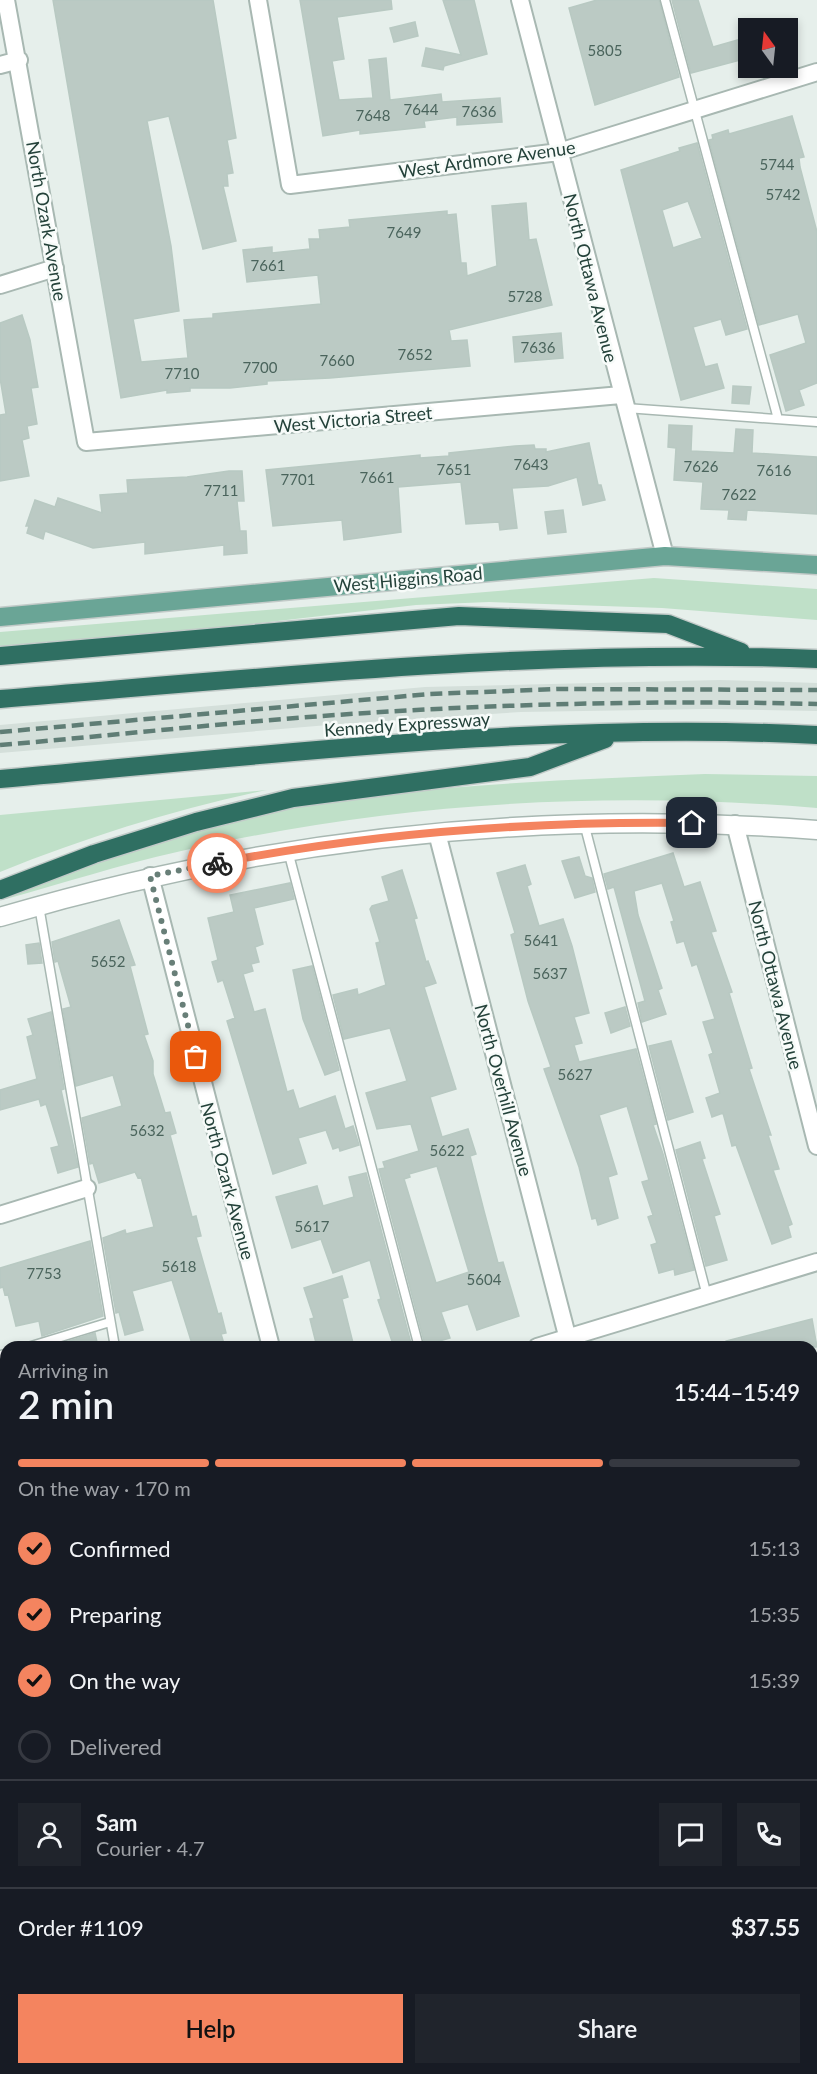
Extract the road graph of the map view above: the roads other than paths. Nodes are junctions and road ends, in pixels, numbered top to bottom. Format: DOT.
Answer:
graph roads {
  1 [pos="6,0"];
  2 [pos="258,0"];
  3 [pos="520,0"];
  4 [pos="665,0"];
  5 [pos="19,60"];
  6 [pos="0,65"];
  7 [pos="817,72"];
  8 [pos="694,111"];
  9 [pos="559,152"];
  10 [pos="56,268"];
  11 [pos="0,285"];
  12 [pos="623,401"];
  13 [pos="778,419"];
  14 [pos="817,422"];
  15 [pos="86,442"];
  16 [pos="665,556"];
  17 [pos="817,565"];
  18 [pos="0,617"];
  19 [pos="0,656"];
  20 [pos="751,656"];
  21 [pos="817,659"];
  22 [pos="0,699"];
  23 [pos="624,732"];
  24 [pos="817,735"];
  25 [pos="0,779"];
  26 [pos="584,822"];
  27 [pos="735,824"];
  28 [pos="817,830"];
  29 [pos="437,833"];
  30 [pos="288,850"];
  31 [pos="150,876"];
  32 [pos="0,890"];
  33 [pos="39,906"];
  34 [pos="0,917"];
  35 [pos="817,1146"];
  36 [pos="87,1188"];
  37 [pos="0,1215"];
  38 [pos="817,1262"];
  39 [pos="707,1296"];
  40 [pos="110,1322"];
  41 [pos="48,1341"];
  42 [pos="114,1341"];
  43 [pos="269,1341"];
  44 [pos="417,1341"];
  45 [pos="569,1341"];
  46 [pos="572,1341"];
  1 -- 5 [label="street, North Ozark Avenue"];
  2 -- 9 [label="street, West Ardmore Avenue"];
  3 -- 9 [label="street, North Ottawa Avenue"];
  4 -- 8 [label="lane"];
  5 -- 6 [label="street"];
  5 -- 10 [label="street, North Ozark Avenue"];
  7 -- 8 [label="street, West Ardmore Avenue"];
  8 -- 9 [label="street, West Ardmore Avenue"];
  8 -- 13 [label="lane"];
  9 -- 12 [label="street, North Ottawa Avenue"];
  10 -- 11 [label="street"];
  10 -- 15 [label="street, North Ozark Avenue"];
  12 -- 13 [label="lane"];
  12 -- 15 [label="street, West Victoria Street"];
  12 -- 16 [label="street, North Ottawa Avenue"];
  13 -- 14 [label="lane"];
  16 -- 17 [label="main road, West Higgins Road"];
  16 -- 18 [label="main road, West Higgins Road"];
  19 -- 20 [label="highway"];
  20 -- 21 [label="highway"];
  20 -- 22 [label="highway"];
  23 -- 24 [label="highway, Kennedy Expressway"];
  23 -- 25 [label="highway, Kennedy Expressway"];
  23 -- 32 [label="highway"];
  26 -- 27 [label="street"];
  26 -- 29 [label="street"];
  26 -- 39 [label="lane"];
  27 -- 28 [label="street"];
  27 -- 35 [label="street, North Ottawa Avenue"];
  29 -- 30 [label="street"];
  29 -- 45 [label="street, North Overhill Avenue"];
  30 -- 31 [label="street"];
  30 -- 44 [label="lane"];
  31 -- 33 [label="street"];
  31 -- 43 [label="street, North Ozark Avenue"];
  33 -- 34 [label="street"];
  33 -- 36 [label="lane"];
  36 -- 37 [label="street"];
  36 -- 40 [label="lane"];
  38 -- 39 [label="street"];
  39 -- 46 [label="street"];
  40 -- 41 [label="lane"];
  40 -- 42 [label="lane"];
}
